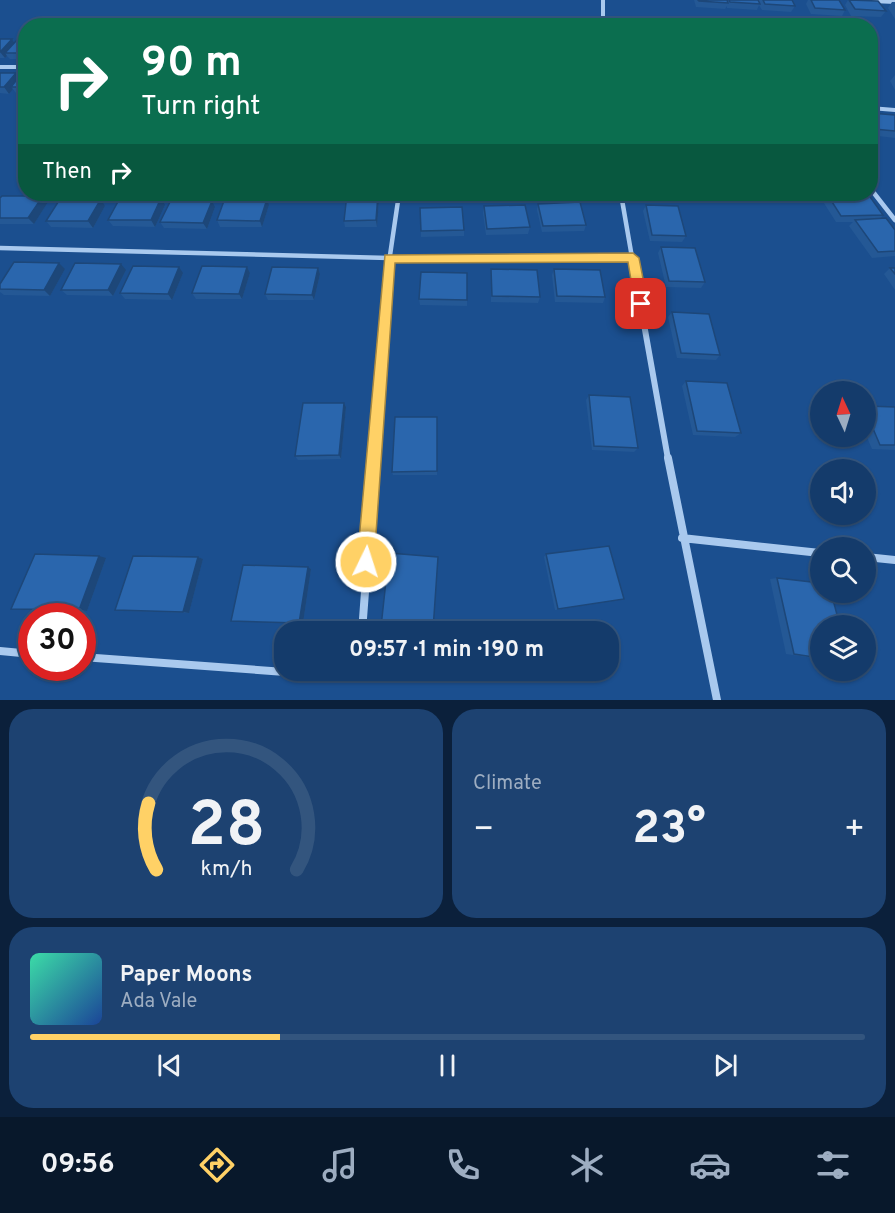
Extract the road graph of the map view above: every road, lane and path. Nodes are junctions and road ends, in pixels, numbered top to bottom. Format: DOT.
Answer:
graph roads {
  1 [pos="603,0"];
  2 [pos="864,1"];
  3 [pos="895,2"];
  4 [pos="603,18"];
  5 [pos="0,67"];
  6 [pos="18,67"];
  7 [pos="878,109"];
  8 [pos="895,110"];
  9 [pos="878,198"];
  10 [pos="398,201"];
  11 [pos="622,201"];
  12 [pos="895,220"];
  13 [pos="0,248"];
  14 [pos="389,258"];
  15 [pos="633,258"];
  16 [pos="682,538"];
  17 [pos="810,552"];
  18 [pos="876,558"];
  19 [pos="895,560"];
  20 [pos="363,621"];
  21 [pos="0,651"];
  22 [pos="18,653"];
  23 [pos="96,658"];
  24 [pos="274,671"];
  25 [pos="717,700"];
  1 -- 4 [label="street"];
  2 -- 3 [label="street"];
  5 -- 6 [label="street"];
  7 -- 8 [label="street"];
  9 -- 12 [label="street"];
  10 -- 14 [label="street"];
  11 -- 15 [label="street"];
  13 -- 14 [label="street"];
  14 -- 15 [label="street"];
  14 -- 20 [label="street"];
  15 -- 16 [label="street"];
  16 -- 17 [label="street"];
  16 -- 25 [label="street"];
  18 -- 19 [label="street"];
  21 -- 22 [label="street"];
  23 -- 24 [label="street"];
}
